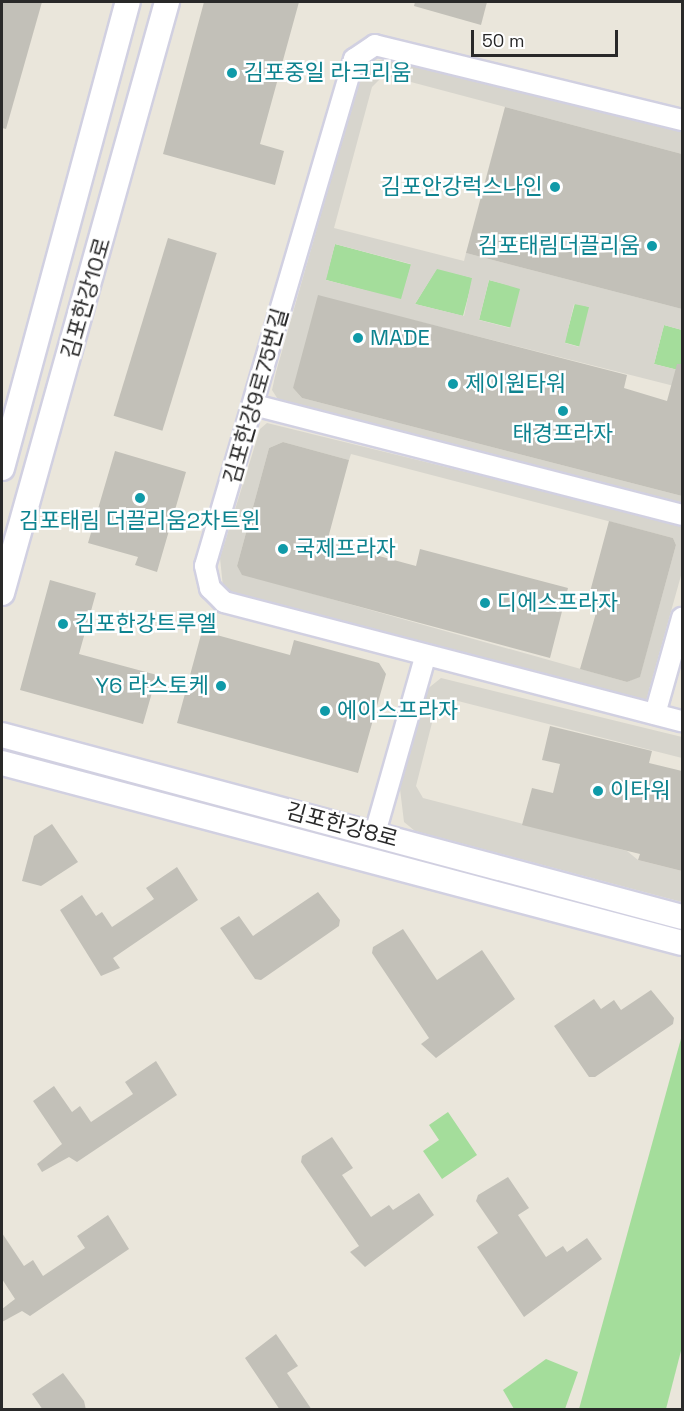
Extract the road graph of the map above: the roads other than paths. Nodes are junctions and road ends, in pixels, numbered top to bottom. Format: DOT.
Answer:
graph roads {
  1 [pos="128,2"];
  2 [pos="167,2"];
  3 [pos="682,120"];
  4 [pos="254,405"];
  5 [pos="2,468"];
  6 [pos="682,515"];
  7 [pos="2,593"];
  8 [pos="682,618"];
  9 [pos="425,658"];
  10 [pos="655,714"];
  11 [pos="682,721"];
  12 [pos="2,735"];
  13 [pos="2,763"];
  14 [pos="375,833"];
  15 [pos="682,917"];
  16 [pos="682,943"];
  1 -- 5 [label="street, 김포한강10로"];
  2 -- 7 [label="street, 김포한강10로"];
  3 -- 4 [label="street, 김포한강9로75번길"];
  4 -- 6 [label="street"];
  4 -- 9 [label="street, 김포한강9로75번길"];
  8 -- 10 [label="street"];
  9 -- 10 [label="street, 김포한강9로75번길"];
  9 -- 14 [label="street"];
  10 -- 11 [label="street, 김포한강9로75번길"];
  12 -- 14 [label="street, 김포한강8로"];
  13 -- 16 [label="street, 김포한강8로"];
  14 -- 15 [label="street, 김포한강8로"];
}
